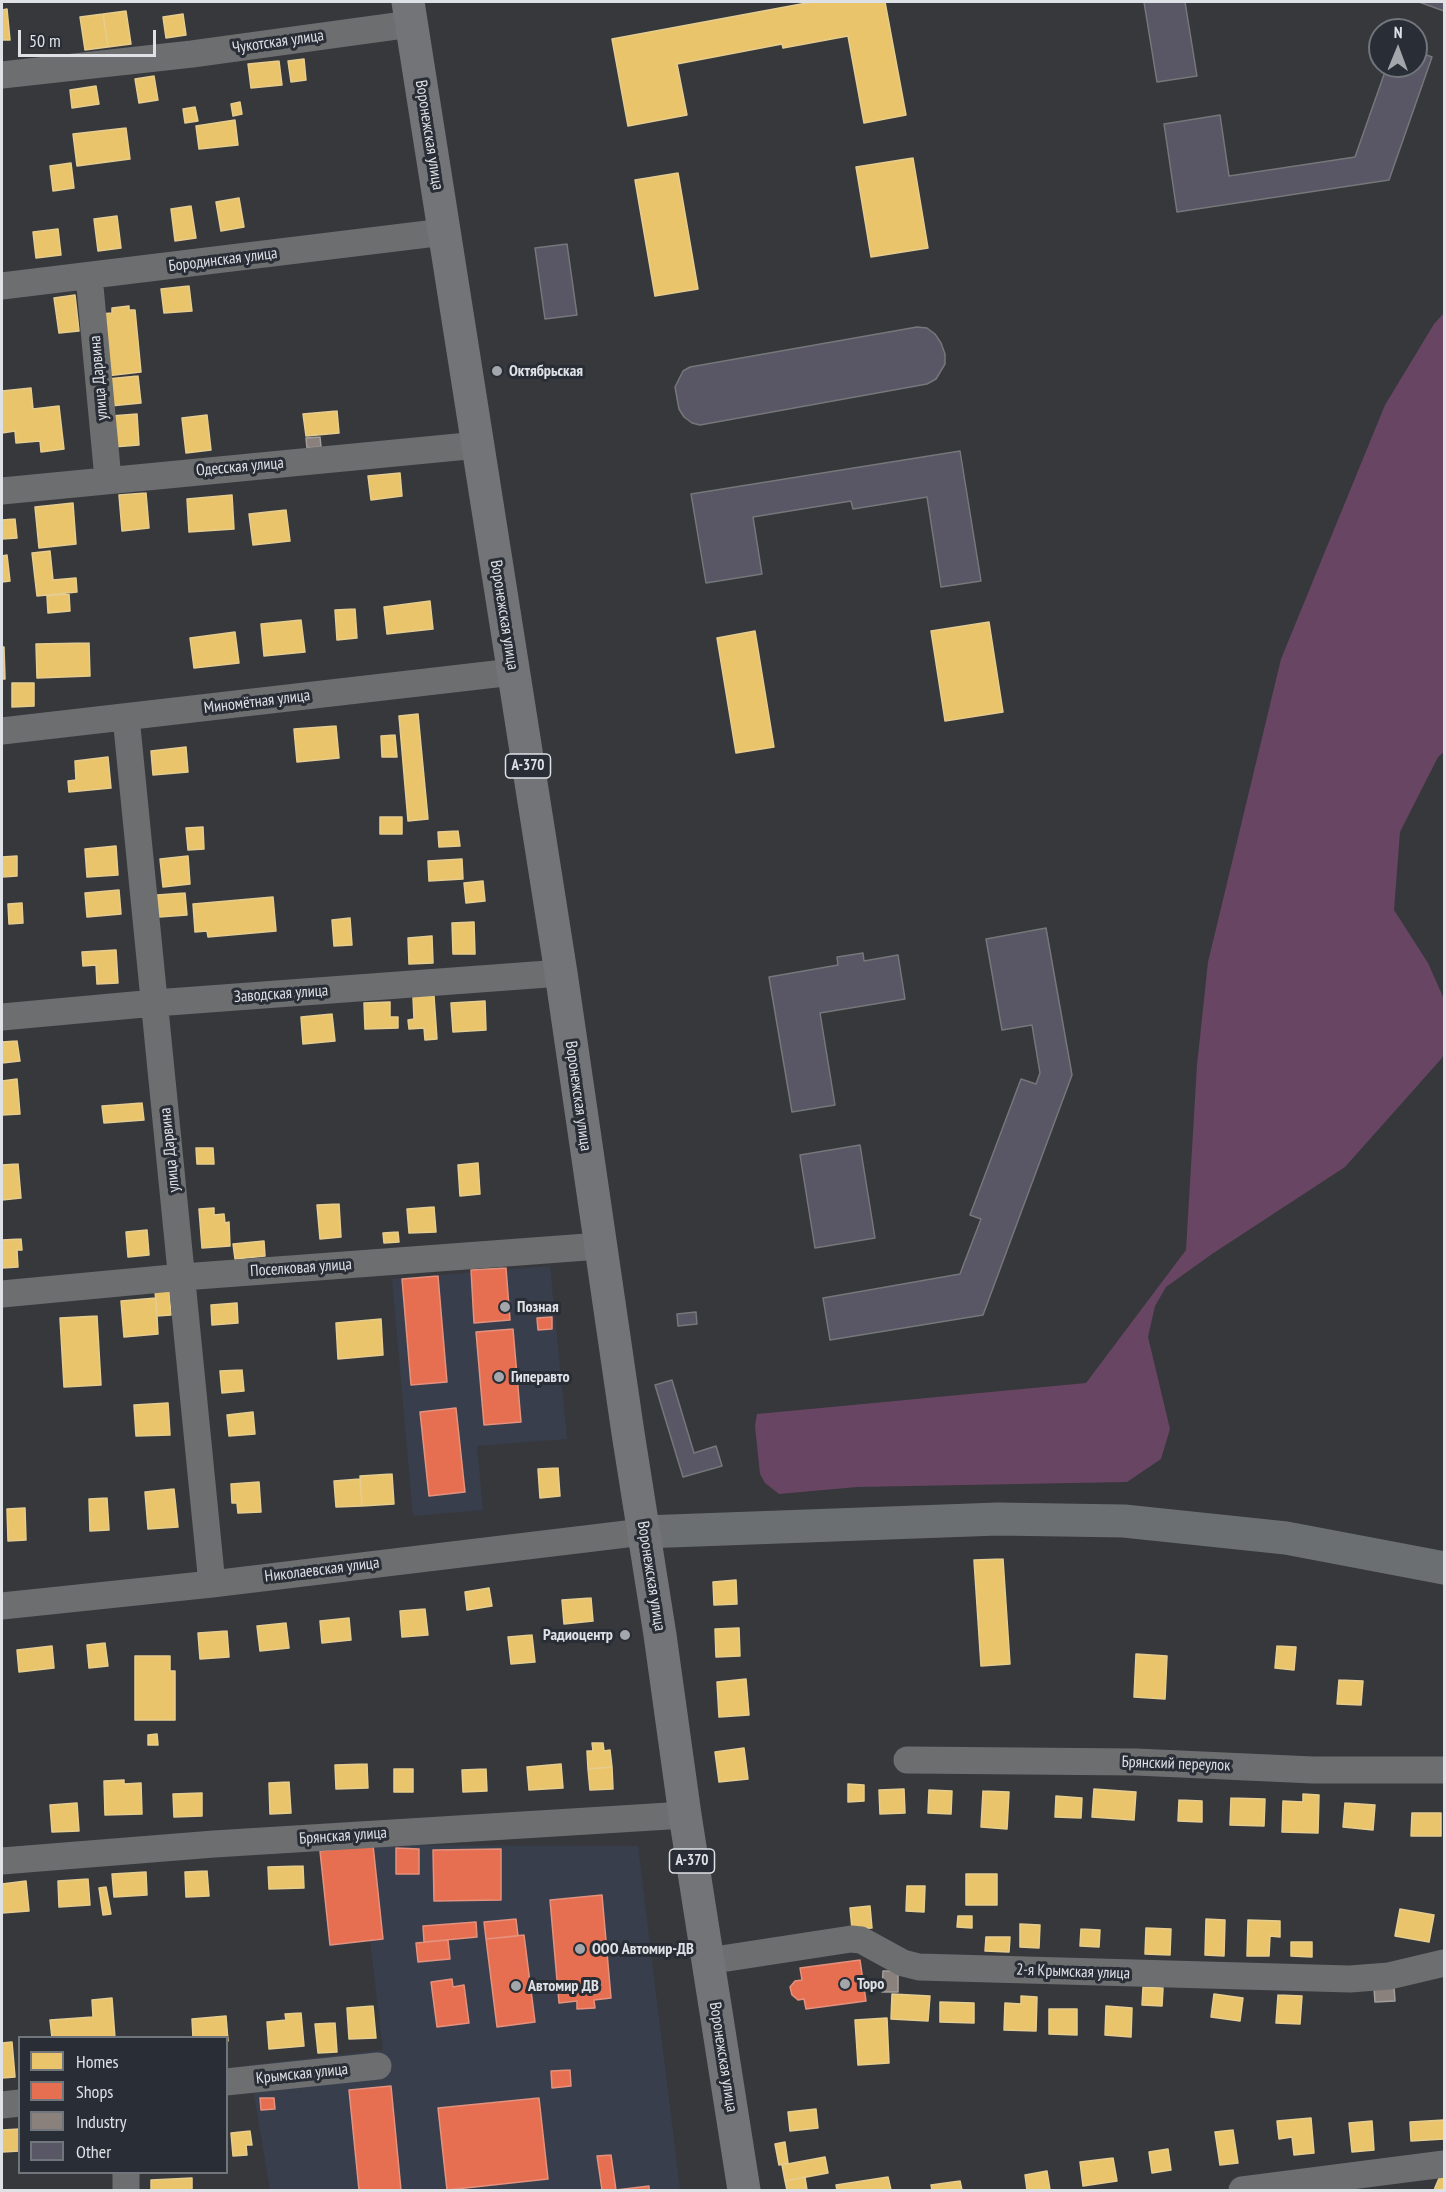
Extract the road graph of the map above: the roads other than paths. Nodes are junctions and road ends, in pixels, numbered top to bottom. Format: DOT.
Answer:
graph roads {
  1 [pos="409,13"];
  2 [pos="2,75"];
  3 [pos="444,232"];
  4 [pos="89,276"];
  5 [pos="2,286"];
  6 [pos="478,445"];
  7 [pos="108,479"];
  8 [pos="2,491"];
  9 [pos="513,672"];
  10 [pos="126,717"];
  11 [pos="2,731"];
  12 [pos="561,973"];
  13 [pos="156,1003"];
  14 [pos="2,1017"];
  15 [pos="600,1246"];
  16 [pos="183,1277"];
  17 [pos="2,1294"];
  18 [pos="643,1532"];
  19 [pos="1444,1568"];
  20 [pos="212,1584"];
  21 [pos="2,1606"];
  22 [pos="907,1760"];
  23 [pos="1444,1770"];
  24 [pos="685,1815"];
  25 [pos="2,1861"];
  26 [pos="708,1961"];
  27 [pos="1444,1963"];
  28 [pos="378,2066"];
  29 [pos="228,2082"];
  30 [pos="18,2103"];
  31 [pos="2,2105"];
  32 [pos="1444,2164"];
  33 [pos="126,2174"];
  34 [pos="126,2190"];
  35 [pos="744,2190"];
  36 [pos="1242,2190"];
  1 -- 2 [label="street, Чукотская улица"];
  1 -- 3 [label="highway, Воронежская улица / А-370"];
  3 -- 4 [label="street, Бородинская улица"];
  3 -- 6 [label="highway, Воронежская улица / А-370"];
  4 -- 5 [label="street, Бородинская улица"];
  4 -- 7 [label="street, улица Дарвина"];
  6 -- 7 [label="street, Одесская улица"];
  6 -- 9 [label="highway, Воронежская улица / А-370"];
  7 -- 8 [label="street, Одесская улица"];
  9 -- 10 [label="street, Миномётная улица"];
  9 -- 12 [label="highway, Воронежская улица / А-370"];
  10 -- 11 [label="street, Миномётная улица"];
  10 -- 13 [label="street, улица Дарвина"];
  12 -- 13 [label="street, Заводская улица"];
  12 -- 15 [label="highway, Воронежская улица / А-370"];
  13 -- 14 [label="street, Заводская улица"];
  13 -- 16 [label="street, улица Дарвина"];
  15 -- 16 [label="street, Поселковая улица"];
  15 -- 18 [label="highway, Воронежская улица / А-370"];
  16 -- 17 [label="street, Поселковая улица"];
  16 -- 20 [label="street, улица Дарвина"];
  18 -- 19 [label="main road"];
  18 -- 20 [label="street, Николаевская улица"];
  18 -- 24 [label="highway, Воронежская улица / А-370"];
  20 -- 21 [label="street, Николаевская улица"];
  22 -- 23 [label="street, Брянский переулок"];
  24 -- 25 [label="street, Брянская улица"];
  24 -- 26 [label="highway, Воронежская улица / А-370"];
  26 -- 27 [label="street, 2-я Крымская улица"];
  26 -- 35 [label="highway, Воронежская улица / А-370"];
  28 -- 29 [label="street, Крымская улица"];
  30 -- 31 [label="street"];
  32 -- 36 [label="street"];
  33 -- 34 [label="street"];
}
